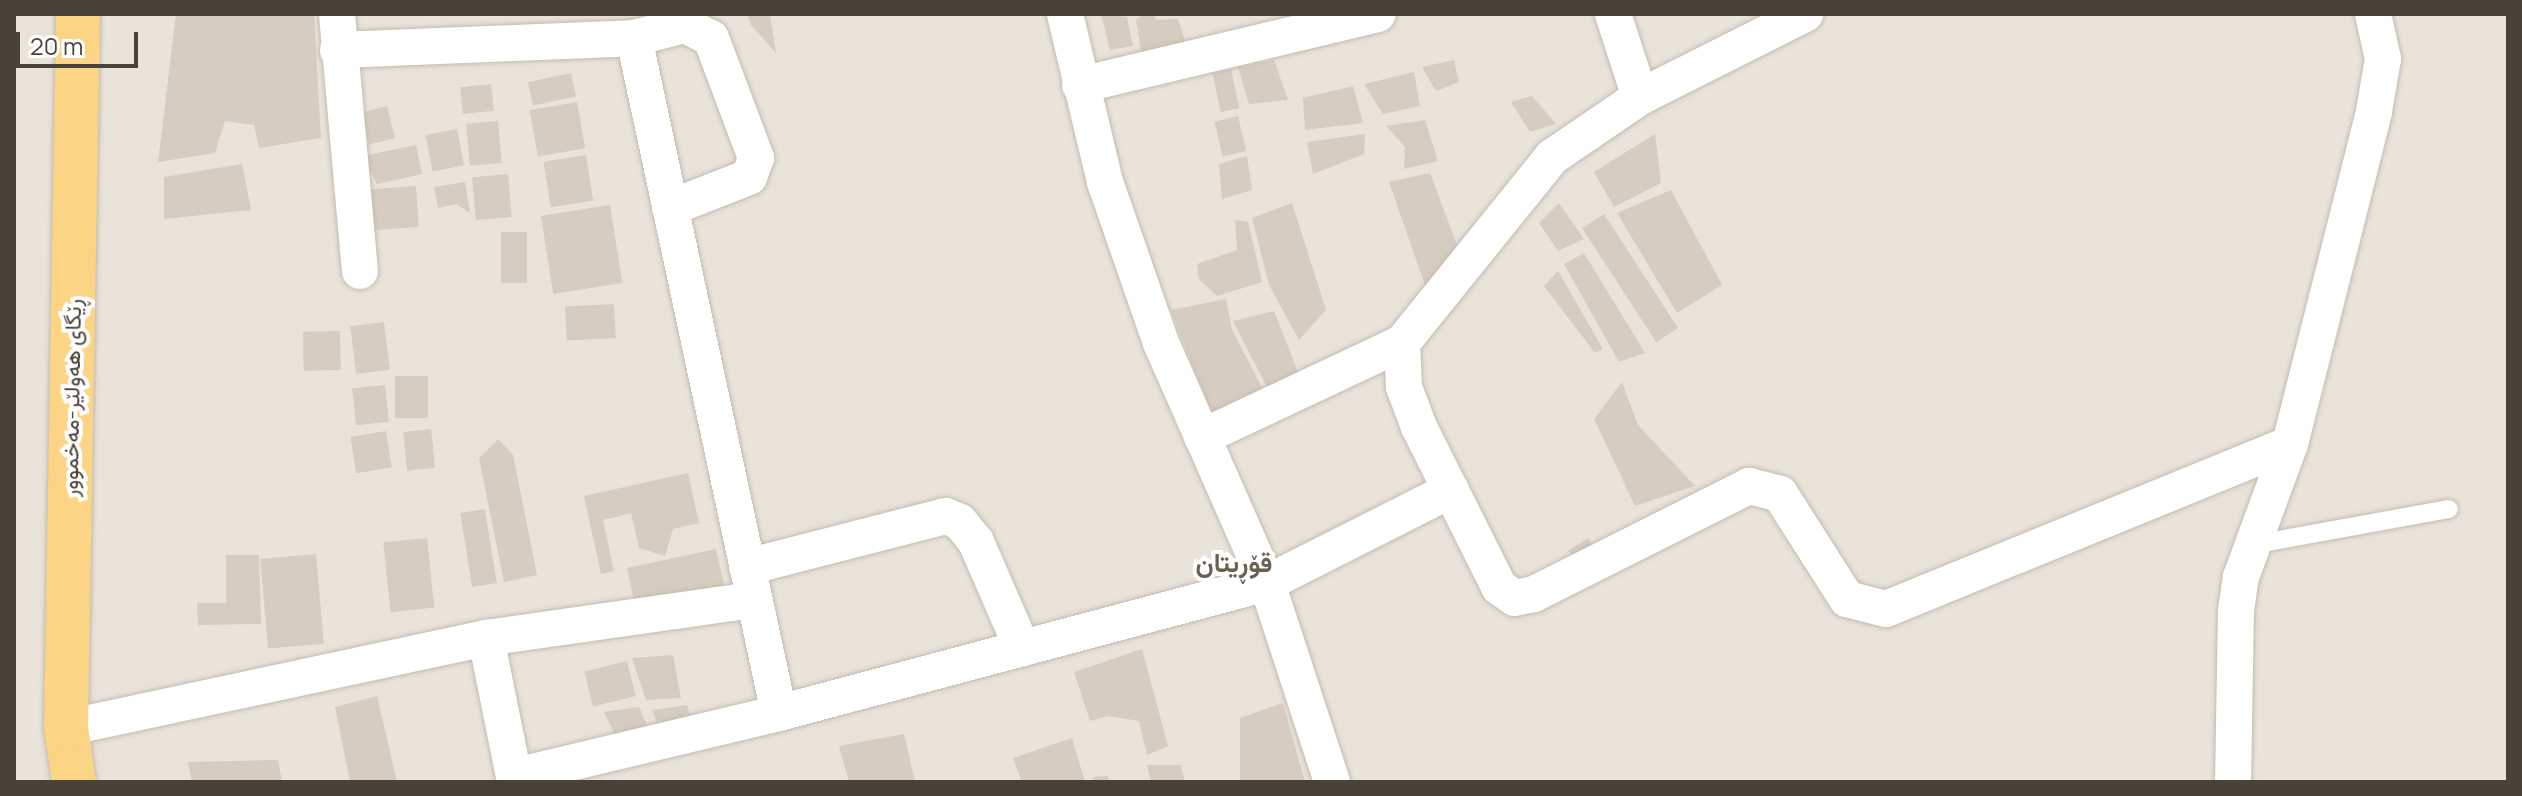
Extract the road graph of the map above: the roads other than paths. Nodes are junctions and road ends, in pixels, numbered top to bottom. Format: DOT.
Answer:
graph roads {
  1 [pos="78,14"];
  2 [pos="337,14"];
  3 [pos="1065,14"];
  4 [pos="1378,14"];
  5 [pos="1613,14"];
  6 [pos="1805,14"];
  7 [pos="2373,14"];
  8 [pos="1288,26"];
  9 [pos="634,38"];
  10 [pos="338,50"];
  11 [pos="1080,85"];
  12 [pos="1640,97"];
  13 [pos="670,208"];
  14 [pos="360,271"];
  15 [pos="1402,343"];
  16 [pos="1202,437"];
  17 [pos="2290,444"];
  18 [pos="1451,490"];
  19 [pos="2449,509"];
  20 [pos="2251,545"];
  21 [pos="1267,583"];
  22 [pos="750,584"];
  23 [pos="486,638"];
  24 [pos="1022,648"];
  25 [pos="779,713"];
  26 [pos="66,728"];
  27 [pos="515,779"];
  28 [pos="74,782"];
  29 [pos="1332,782"];
  30 [pos="2233,782"];
  1 -- 26 [label="highway, ڕێگای هەولێر-مەخموور"];
  2 -- 10 [label="street"];
  3 -- 11 [label="street"];
  4 -- 8 [label="street"];
  5 -- 12 [label="street"];
  6 -- 12 [label="street"];
  7 -- 17 [label="street"];
  8 -- 11 [label="street"];
  9 -- 10 [label="street"];
  9 -- 13 [label="street"];
  9 -- 13 [label="street"];
  10 -- 14 [label="street"];
  11 -- 16 [label="street"];
  12 -- 15 [label="street"];
  13 -- 22 [label="street"];
  15 -- 16 [label="street"];
  15 -- 18 [label="street"];
  16 -- 21 [label="street"];
  17 -- 18 [label="street"];
  17 -- 20 [label="street"];
  18 -- 21 [label="street"];
  19 -- 20 [label="lane"];
  20 -- 30 [label="street"];
  21 -- 24 [label="street"];
  21 -- 29 [label="street"];
  22 -- 23 [label="street"];
  22 -- 24 [label="street"];
  22 -- 25 [label="street"];
  23 -- 26 [label="street"];
  23 -- 27 [label="street"];
  24 -- 25 [label="street"];
  25 -- 27 [label="street"];
  26 -- 28 [label="highway, ڕێگای هەولێر-مەخموور"];
}
